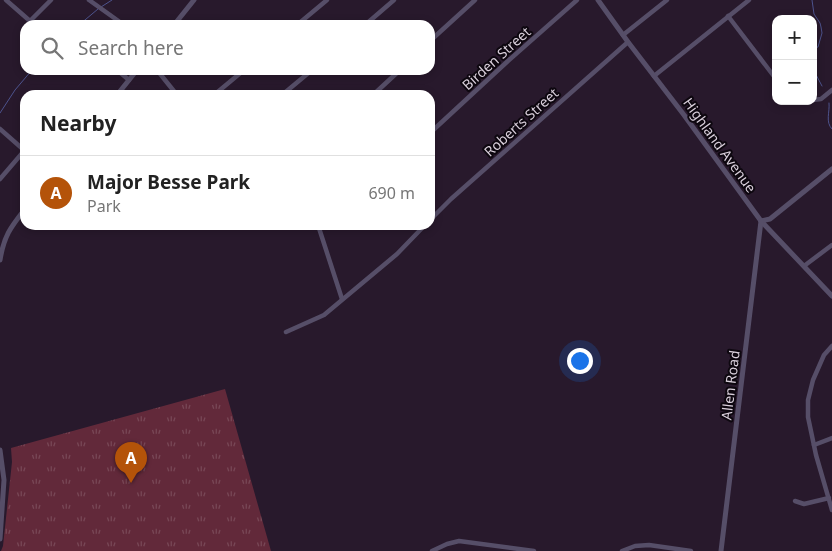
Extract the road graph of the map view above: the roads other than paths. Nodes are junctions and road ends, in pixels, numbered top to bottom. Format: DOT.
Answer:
graph roads {
  1 [pos="6,0"];
  2 [pos="50,0"];
  3 [pos="194,0"];
  4 [pos="327,0"];
  5 [pos="394,0"];
  6 [pos="475,0"];
  7 [pos="578,0"];
  8 [pos="598,0"];
  9 [pos="667,0"];
  10 [pos="749,0"];
  11 [pos="89,1"];
  12 [pos="728,16"];
  13 [pos="29,20"];
  14 [pos="31,20"];
  15 [pos="117,20"];
  16 [pos="178,20"];
  17 [pos="303,20"];
  18 [pos="371,20"];
  19 [pos="623,35"];
  20 [pos="435,36"];
  21 [pos="628,42"];
  22 [pos="772,74"];
  23 [pos="122,75"];
  24 [pos="133,75"];
  25 [pos="162,75"];
  26 [pos="238,75"];
  27 [pos="306,75"];
  28 [pos="395,75"];
  29 [pos="654,76"];
  30 [pos="129,80"];
  31 [pos="121,90"];
  32 [pos="174,90"];
  33 [pos="220,90"];
  34 [pos="288,90"];
  35 [pos="379,90"];
  36 [pos="832,90"];
  37 [pos="817,100"];
  38 [pos="435,128"];
  39 [pos="0,129"];
  40 [pos="20,147"];
  41 [pos="20,156"];
  42 [pos="832,169"];
  43 [pos="0,179"];
  44 [pos="20,215"];
  45 [pos="435,215"];
  46 [pos="761,221"];
  47 [pos="320,230"];
  48 [pos="421,230"];
  49 [pos="832,245"];
  50 [pos="0,260"];
  51 [pos="804,266"];
  52 [pos="832,296"];
  53 [pos="342,299"];
  54 [pos="286,332"];
  55 [pos="832,346"];
  56 [pos="832,438"];
  57 [pos="814,445"];
  58 [pos="0,450"];
  59 [pos="828,498"];
  60 [pos="795,501"];
  61 [pos="832,510"];
  62 [pos="0,538"];
  63 [pos="432,551"];
  64 [pos="534,551"];
  65 [pos="622,551"];
  66 [pos="691,551"];
  67 [pos="722,551"];
  1 -- 13 [label="street"];
  2 -- 14 [label="street"];
  3 -- 16 [label="street"];
  4 -- 17 [label="street"];
  5 -- 18 [label="street"];
  6 -- 20 [label="street"];
  7 -- 38 [label="street, Birden Street"];
  8 -- 19 [label="street, Highland Avenue"];
  9 -- 19 [label="street"];
  10 -- 12 [label="street"];
  11 -- 15 [label="street"];
  12 -- 22 [label="street"];
  12 -- 29 [label="street"];
  19 -- 21 [label="street, Highland Avenue"];
  21 -- 29 [label="street, Highland Avenue"];
  21 -- 45 [label="street, Roberts Street"];
  23 -- 30 [label="street"];
  24 -- 30 [label="street"];
  25 -- 32 [label="street"];
  26 -- 33 [label="street"];
  27 -- 34 [label="street"];
  28 -- 35 [label="street"];
  29 -- 46 [label="street, Highland Avenue"];
  30 -- 31 [label="street"];
  36 -- 37 [label="street"];
  39 -- 40 [label="street"];
  41 -- 43 [label="street"];
  42 -- 46 [label="street"];
  44 -- 50 [label="street"];
  46 -- 51 [label="street, Highland Avenue"];
  46 -- 67 [label="street, Allen Road"];
  47 -- 53 [label="street"];
  48 -- 53 [label="street"];
  49 -- 51 [label="street"];
  51 -- 52 [label="street, Highland Avenue"];
  53 -- 54 [label="street"];
  55 -- 57 [label="street"];
  56 -- 57 [label="street"];
  57 -- 59 [label="street"];
  58 -- 62 [label="street"];
  59 -- 60 [label="street"];
  59 -- 61 [label="street"];
  63 -- 64 [label="street"];
  65 -- 66 [label="street"];
}
